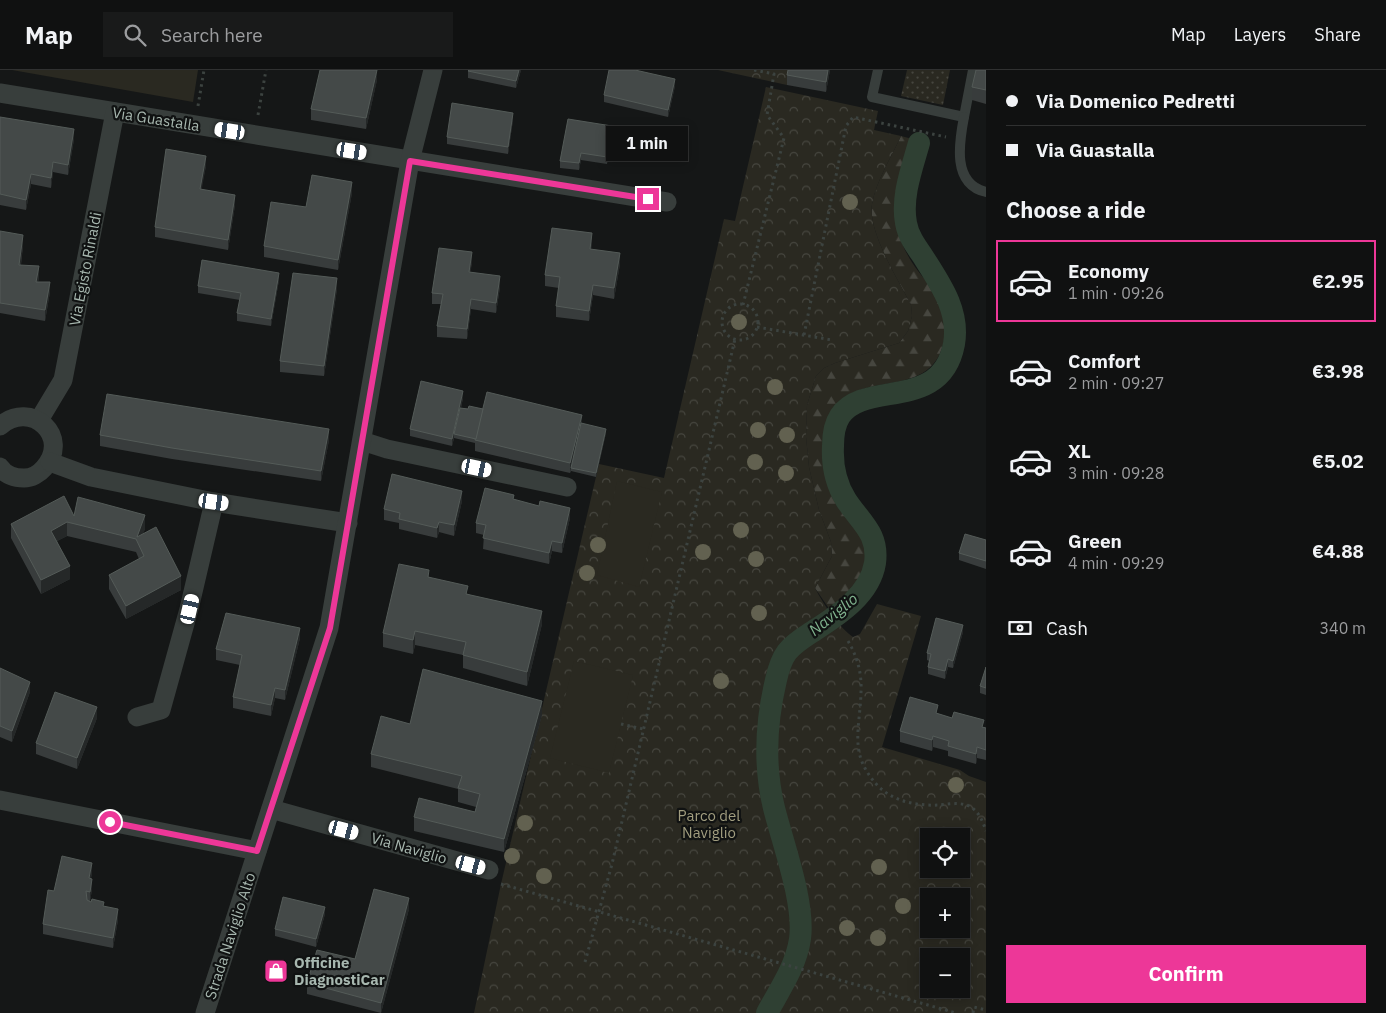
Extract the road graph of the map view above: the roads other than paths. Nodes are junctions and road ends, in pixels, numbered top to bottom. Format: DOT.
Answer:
graph roads {
  1 [pos="433,70"];
  2 [pos="878,70"];
  3 [pos="973,70"];
  4 [pos="0,93"];
  5 [pos="115,112"];
  6 [pos="964,117"];
  7 [pos="410,161"];
  8 [pos="986,192"];
  9 [pos="666,202"];
  10 [pos="39,420"];
  11 [pos="0,426"];
  12 [pos="362,441"];
  13 [pos="50,462"];
  14 [pos="0,466"];
  15 [pos="567,487"];
  16 [pos="214,502"];
  17 [pos="348,522"];
  18 [pos="137,717"];
  19 [pos="0,800"];
  20 [pos="271,809"];
  21 [pos="257,851"];
  22 [pos="489,870"];
  23 [pos="205,1013"];
  1 -- 7 [label="street, Strada Naviglio Alto"];
  2 -- 6 [label="lane"];
  3 -- 6 [label="lane"];
  4 -- 5 [label="street, Via Guastalla"];
  5 -- 7 [label="street, Via Guastalla"];
  5 -- 10 [label="street, Via Egisto Rinaldi"];
  6 -- 8 [label="lane"];
  7 -- 9 [label="street, Via Guastalla"];
  7 -- 12 [label="street, Strada Naviglio Alto"];
  10 -- 11 [label="street"];
  10 -- 13 [label="street"];
  12 -- 15 [label="street"];
  12 -- 17 [label="street, Strada Naviglio Alto"];
  13 -- 14 [label="street"];
  13 -- 16 [label="street"];
  16 -- 17 [label="street"];
  16 -- 18 [label="street"];
  17 -- 20 [label="street, Strada Naviglio Alto"];
  19 -- 21 [label="street"];
  20 -- 21 [label="street, Strada Naviglio Alto"];
  20 -- 22 [label="street, Via Naviglio"];
  21 -- 23 [label="street, Strada Naviglio Alto"];
}
